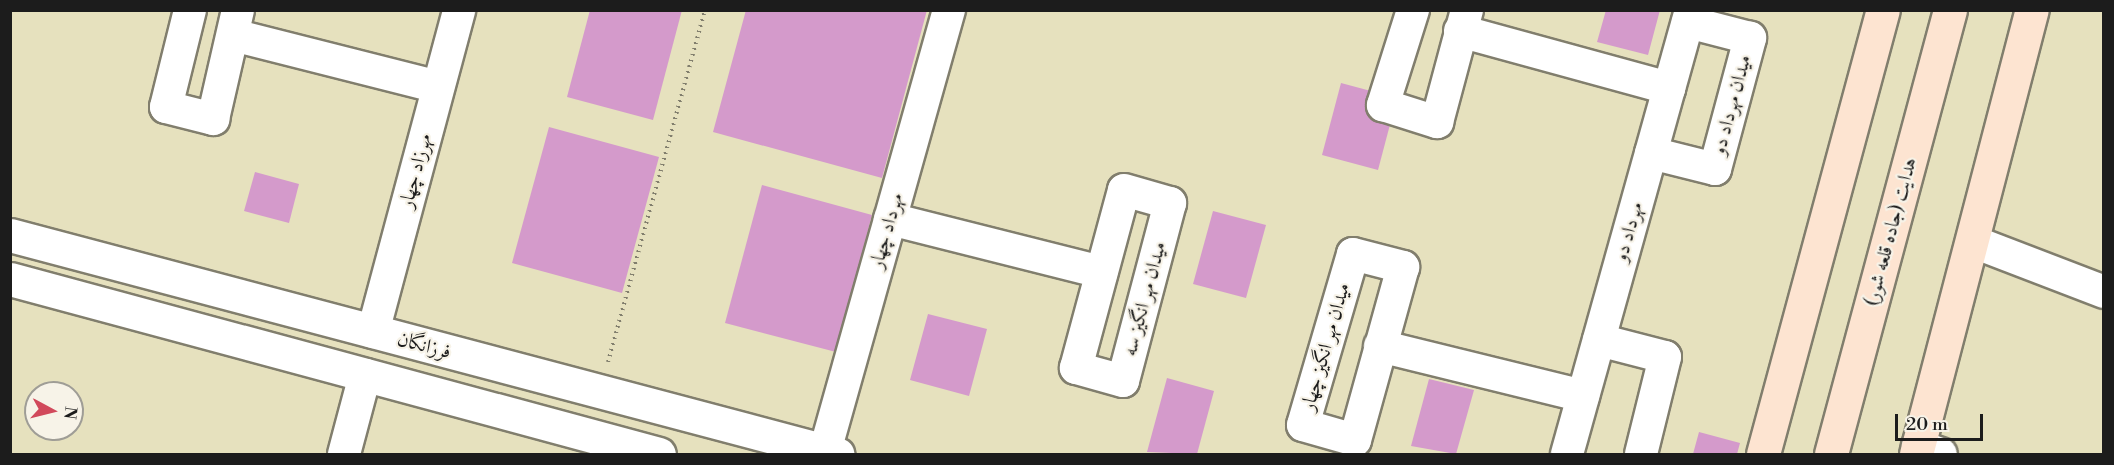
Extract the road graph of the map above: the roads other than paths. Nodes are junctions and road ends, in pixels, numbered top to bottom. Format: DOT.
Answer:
graph roads {
  1 [pos="190,10"];
  2 [pos="459,10"];
  3 [pos="949,10"];
  4 [pos="1413,10"];
  5 [pos="1883,10"];
  6 [pos="1950,10"];
  7 [pos="2032,10"];
  8 [pos="1689,16"];
  9 [pos="1463,21"];
  10 [pos="236,23"];
  11 [pos="438,87"];
  12 [pos="1669,88"];
  13 [pos="1651,153"];
  14 [pos="890,219"];
  15 [pos="10,235"];
  16 [pos="1974,242"];
  17 [pos="1101,272"];
  18 [pos="10,279"];
  19 [pos="2103,292"];
  20 [pos="373,332"];
  21 [pos="1599,340"];
  22 [pos="1380,346"];
  23 [pos="365,375"];
  24 [pos="1583,396"];
  25 [pos="1925,452"];
  26 [pos="831,453"];
  27 [pos="344,454"];
  28 [pos="659,454"];
  29 [pos="1567,454"];
  30 [pos="1641,454"];
  31 [pos="1763,454"];
  32 [pos="1831,454"];
  1 -- 10 [label="street"];
  2 -- 11 [label="street, مهرزاد چهار"];
  3 -- 14 [label="street, مهرداد چهار"];
  4 -- 9 [label="street"];
  5 -- 31 [label="main road"];
  6 -- 32 [label="main road, هدایت (جاده قلعه شور)"];
  7 -- 16 [label="main road"];
  8 -- 12 [label="street, مهرداد دو"];
  8 -- 13 [label="street, میدان مهرداد دو"];
  9 -- 12 [label="street"];
  10 -- 11 [label="street"];
  11 -- 20 [label="street, مهرزاد چهار"];
  12 -- 13 [label="street, مهرداد دو"];
  13 -- 21 [label="street, مهرداد دو"];
  14 -- 17 [label="street"];
  14 -- 26 [label="street, مهرداد چهار"];
  15 -- 20 [label="street, فرزانگان"];
  16 -- 19 [label="street"];
  16 -- 25 [label="main road"];
  17 -- 17 [label="street, میدان مهر انگیز سه"];
  18 -- 23 [label="street"];
  20 -- 26 [label="street, فرزانگان"];
  21 -- 24 [label="street, مهرداد دو"];
  21 -- 30 [label="street"];
  22 -- 22 [label="street, میدان مهر انگیز چهار"];
  22 -- 24 [label="street"];
  23 -- 27 [label="street"];
  23 -- 28 [label="street"];
  24 -- 29 [label="street, مهرداد دو"];
}
